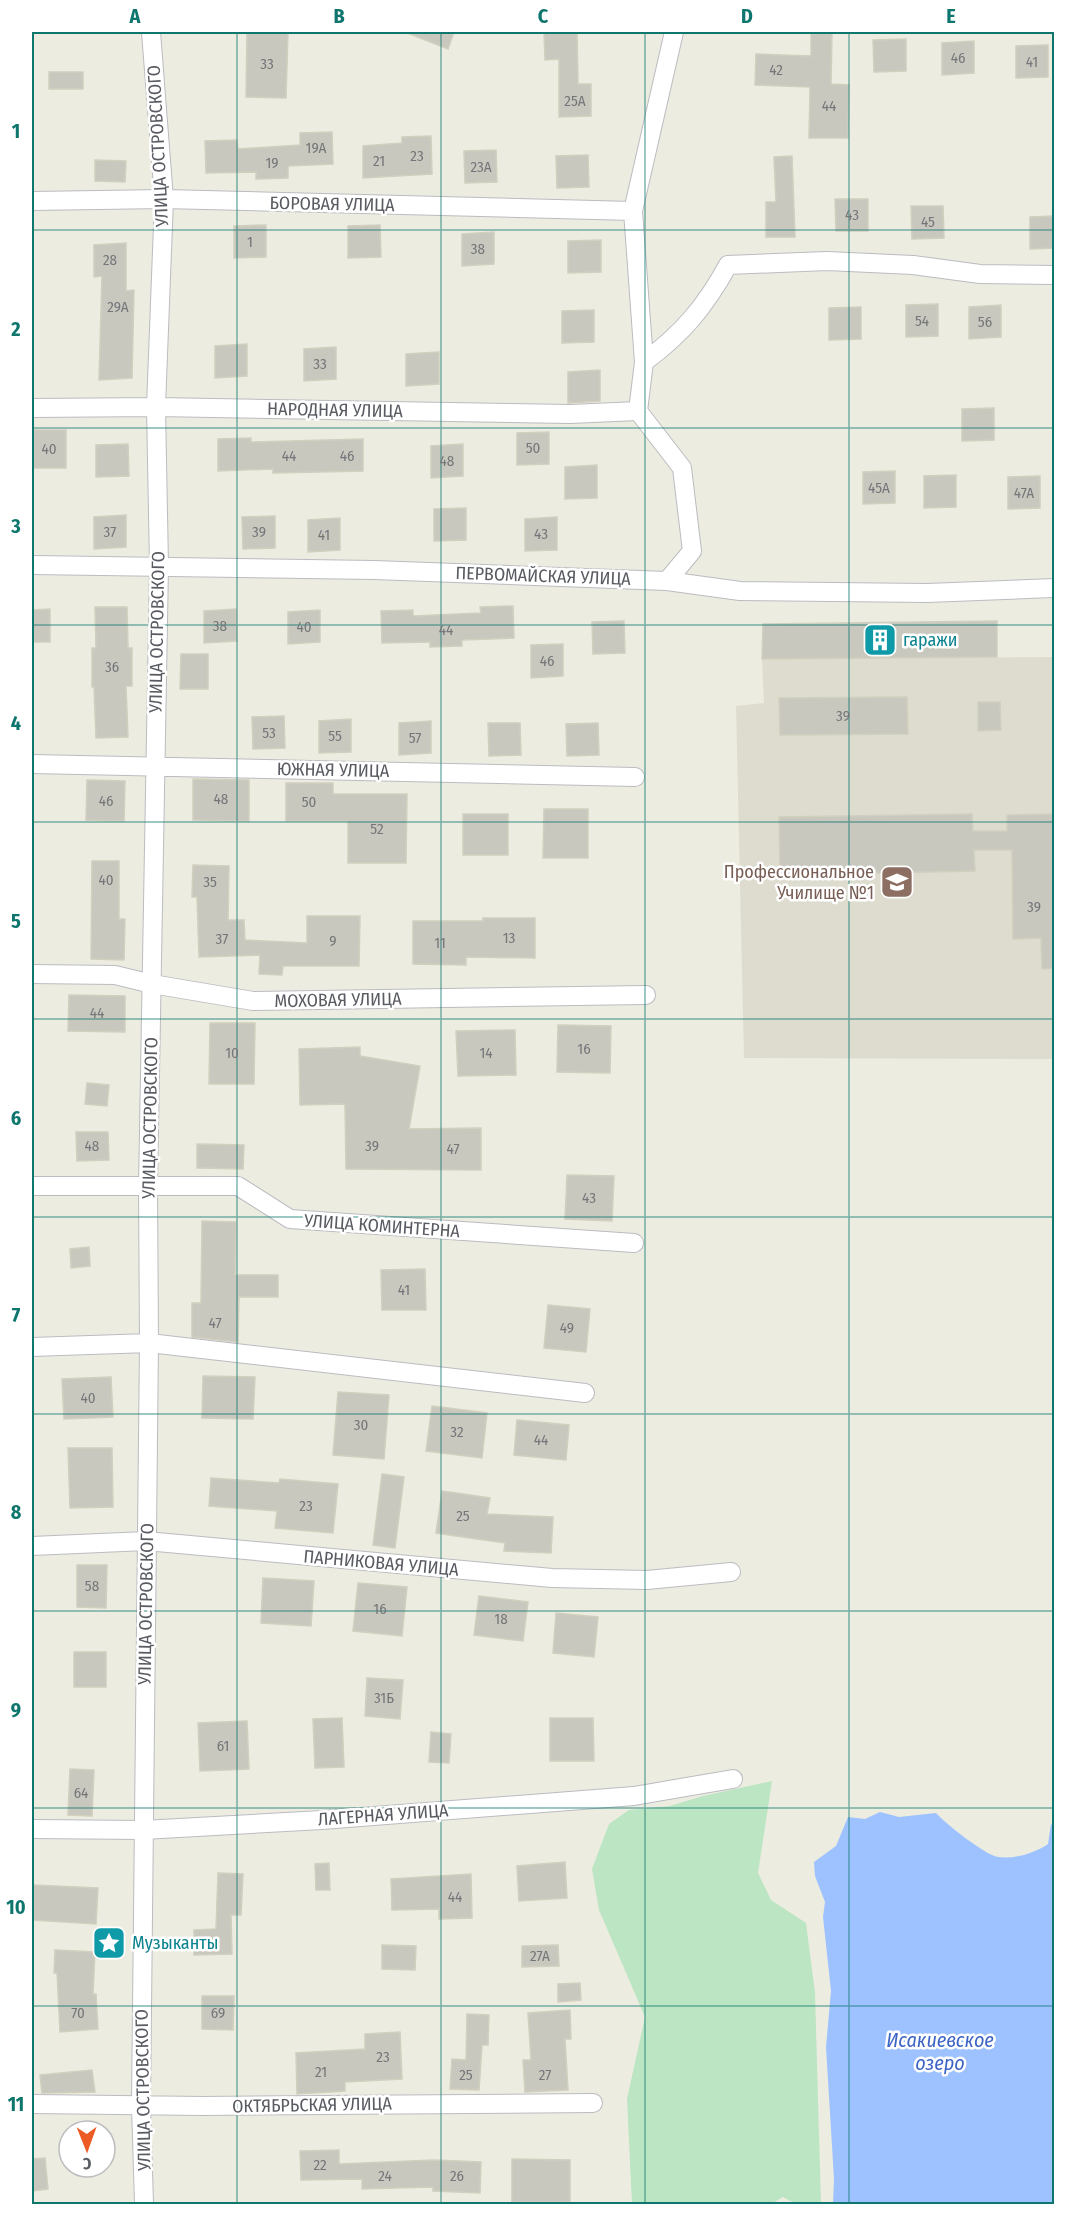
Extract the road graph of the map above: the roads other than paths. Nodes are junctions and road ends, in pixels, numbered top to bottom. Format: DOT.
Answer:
graph roads {
  1 [pos="151,32"];
  2 [pos="674,32"];
  3 [pos="164,199"];
  4 [pos="32,201"];
  5 [pos="633,211"];
  6 [pos="1054,275"];
  7 [pos="644,362"];
  8 [pos="156,407"];
  9 [pos="32,408"];
  10 [pos="638,411"];
  11 [pos="32,565"];
  12 [pos="159,566"];
  13 [pos="667,581"];
  14 [pos="1054,588"];
  15 [pos="32,764"];
  16 [pos="155,765"];
  17 [pos="635,777"];
  18 [pos="32,974"];
  19 [pos="152,984"];
  20 [pos="646,995"];
  21 [pos="32,1186"];
  22 [pos="148,1187"];
  23 [pos="634,1244"];
  24 [pos="149,1343"];
  25 [pos="32,1347"];
  26 [pos="585,1393"];
  27 [pos="146,1541"];
  28 [pos="32,1546"];
  29 [pos="731,1572"];
  30 [pos="733,1779"];
  31 [pos="32,1829"];
  32 [pos="143,1830"];
  33 [pos="593,2103"];
  34 [pos="32,2104"];
  35 [pos="141,2105"];
  36 [pos="144,2205"];
  1 -- 3 [label="street, УЛИЦА ОСТРОВСКОГО"];
  2 -- 5 [label="street"];
  3 -- 4 [label="street, БОРОВАЯ УЛИЦА"];
  3 -- 5 [label="street, БОРОВАЯ УЛИЦА"];
  3 -- 8 [label="street, УЛИЦА ОСТРОВСКОГО"];
  5 -- 7 [label="street"];
  6 -- 7 [label="street"];
  7 -- 10 [label="street"];
  8 -- 9 [label="street, НАРОДНАЯ УЛИЦА"];
  8 -- 10 [label="street, НАРОДНАЯ УЛИЦА"];
  8 -- 12 [label="street, УЛИЦА ОСТРОВСКОГО"];
  10 -- 13 [label="street"];
  11 -- 12 [label="street, ПЕРВОМАЙСКАЯ УЛИЦА"];
  12 -- 13 [label="street, ПЕРВОМАЙСКАЯ УЛИЦА"];
  12 -- 16 [label="street, УЛИЦА ОСТРОВСКОГО"];
  13 -- 14 [label="street, ПЕРВОМАЙСКАЯ УЛИЦА"];
  15 -- 16 [label="street, ЮЖНАЯ УЛИЦА"];
  16 -- 17 [label="street, ЮЖНАЯ УЛИЦА"];
  16 -- 19 [label="street, УЛИЦА ОСТРОВСКОГО"];
  18 -- 19 [label="street, МОХОВАЯ УЛИЦА"];
  19 -- 20 [label="street, МОХОВАЯ УЛИЦА"];
  19 -- 22 [label="street, УЛИЦА ОСТРОВСКОГО"];
  21 -- 22 [label="street, УЛИЦА КОМИНТЕРНА"];
  22 -- 23 [label="street, УЛИЦА КОМИНТЕРНА"];
  22 -- 24 [label="street, УЛИЦА ОСТРОВСКОГО"];
  24 -- 25 [label="street"];
  24 -- 26 [label="street"];
  24 -- 27 [label="street, УЛИЦА ОСТРОВСКОГО"];
  27 -- 28 [label="street, ПАРНИКОВАЯ УЛИЦА"];
  27 -- 29 [label="street, ПАРНИКОВАЯ УЛИЦА"];
  27 -- 32 [label="street, УЛИЦА ОСТРОВСКОГО"];
  30 -- 32 [label="street, ЛАГЕРНАЯ УЛИЦА"];
  31 -- 32 [label="street, ЛАГЕРНАЯ УЛИЦА"];
  32 -- 35 [label="street, УЛИЦА ОСТРОВСКОГО"];
  33 -- 35 [label="street, ОКТЯБРЬСКАЯ УЛИЦА"];
  34 -- 35 [label="street, ОКТЯБРЬСКАЯ УЛИЦА"];
  35 -- 36 [label="street, УЛИЦА ОСТРОВСКОГО"];
}
